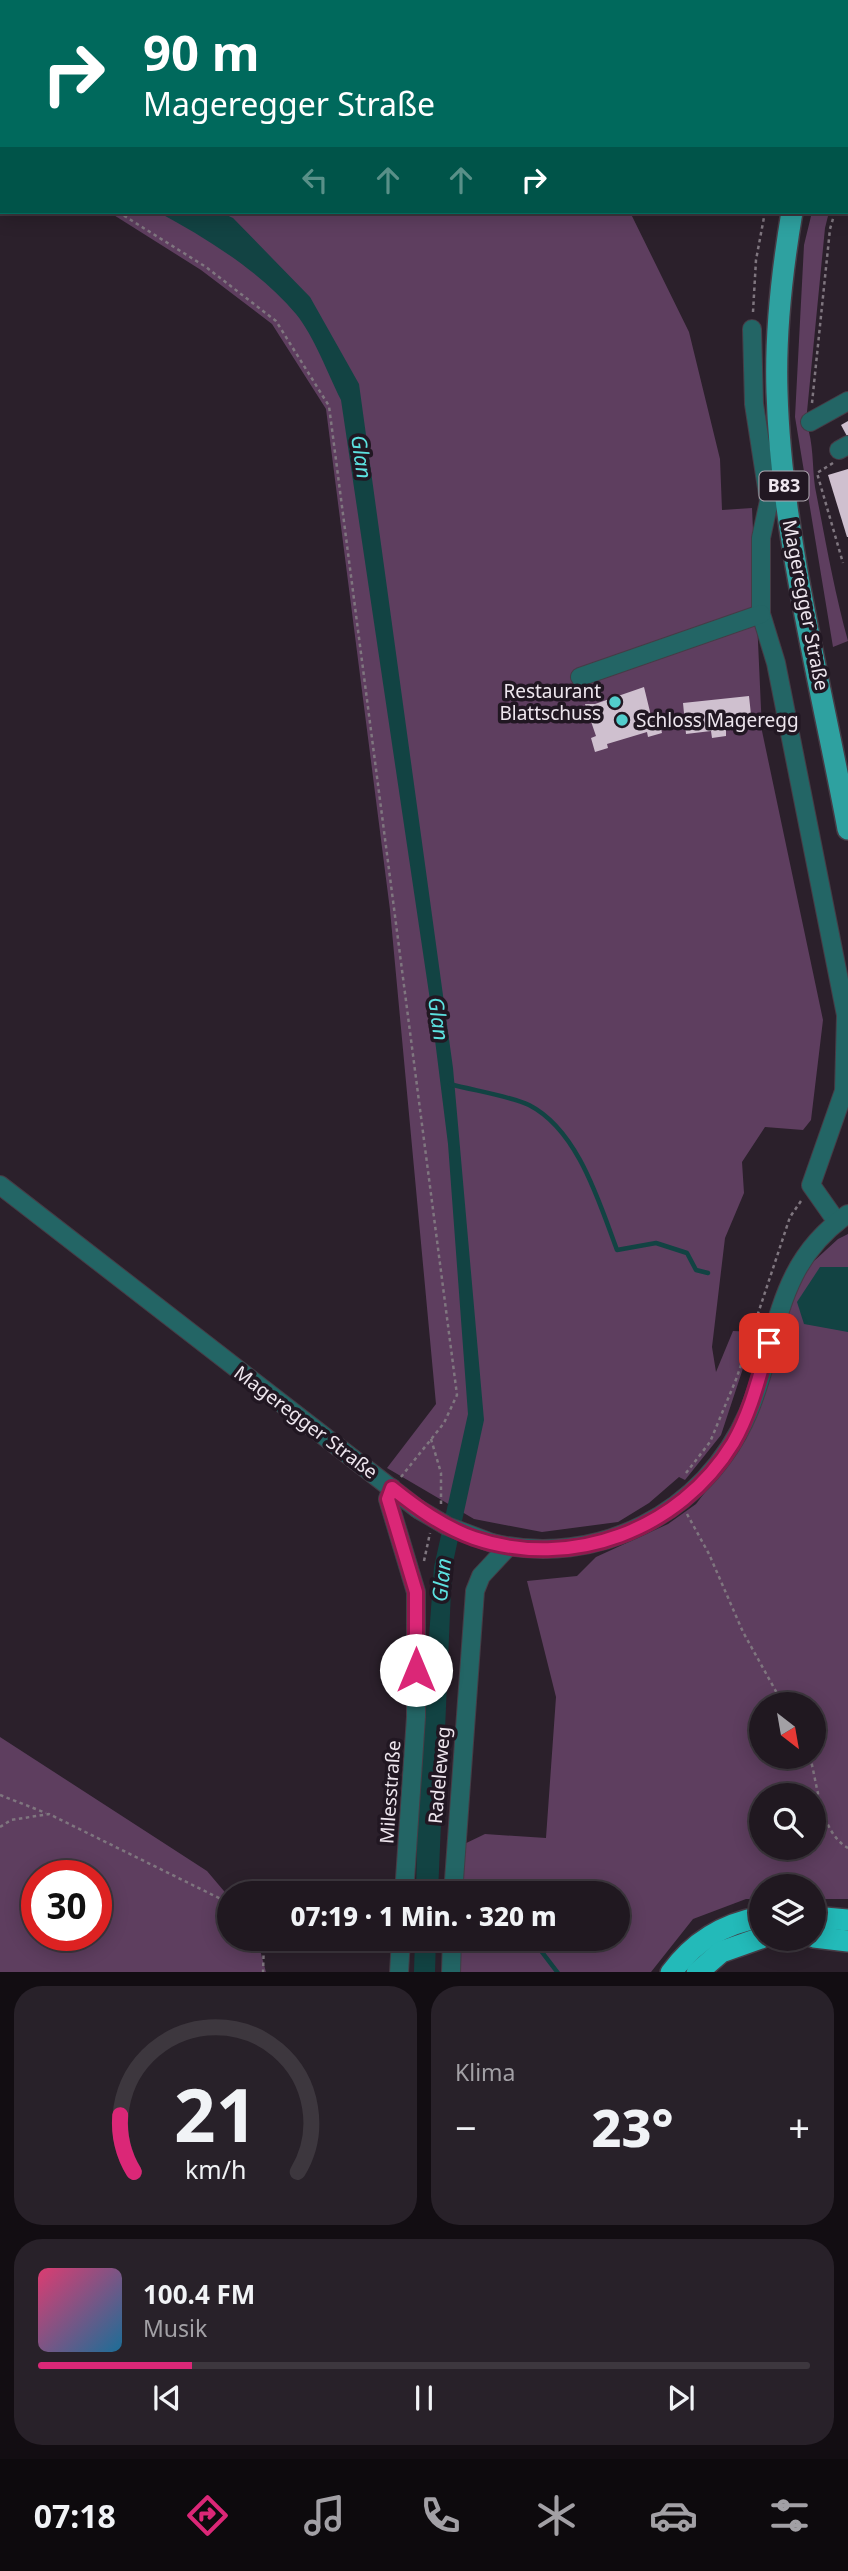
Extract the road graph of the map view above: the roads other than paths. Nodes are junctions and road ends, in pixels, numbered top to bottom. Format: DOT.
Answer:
graph roads {
  1 [pos="792,214"];
  2 [pos="752,330"];
  3 [pos="848,401"];
  4 [pos="810,422"];
  5 [pos="761,614"];
  6 [pos="580,677"];
  7 [pos="848,829"];
  8 [pos="0,1185"];
  9 [pos="842,1218"];
  10 [pos="393,1486"];
  11 [pos="500,1545"];
  12 [pos="405,1881"];
  13 [pos="454,1881"];
  14 [pos="826,1918"];
  15 [pos="749,1920"];
  16 [pos="848,1920"];
  17 [pos="826,1938"];
  18 [pos="848,1941"];
  19 [pos="749,1942"];
  20 [pos="400,1951"];
  21 [pos="452,1951"];
  22 [pos="398,1972"];
  23 [pos="451,1972"];
  24 [pos="671,1972"];
  25 [pos="697,1972"];
  1 -- 7 [label="main road, Mageregger Straße / B83"];
  2 -- 5 [label="street"];
  3 -- 4 [label="street"];
  5 -- 6 [label="street"];
  5 -- 9 [label="street"];
  8 -- 10 [label="street, Mageregger Straße"];
  9 -- 11 [label="street, Mageregger Straße"];
  10 -- 11 [label="street, Mageregger Straße, bridge"];
  10 -- 12 [label="street, Milesstraße"];
  11 -- 13 [label="street, Radeleweg"];
  14 -- 16 [label="highway"];
  15 -- 24 [label="highway"];
  17 -- 18 [label="highway"];
  19 -- 25 [label="highway"];
  20 -- 22 [label="street"];
  21 -- 23 [label="street"];
}
